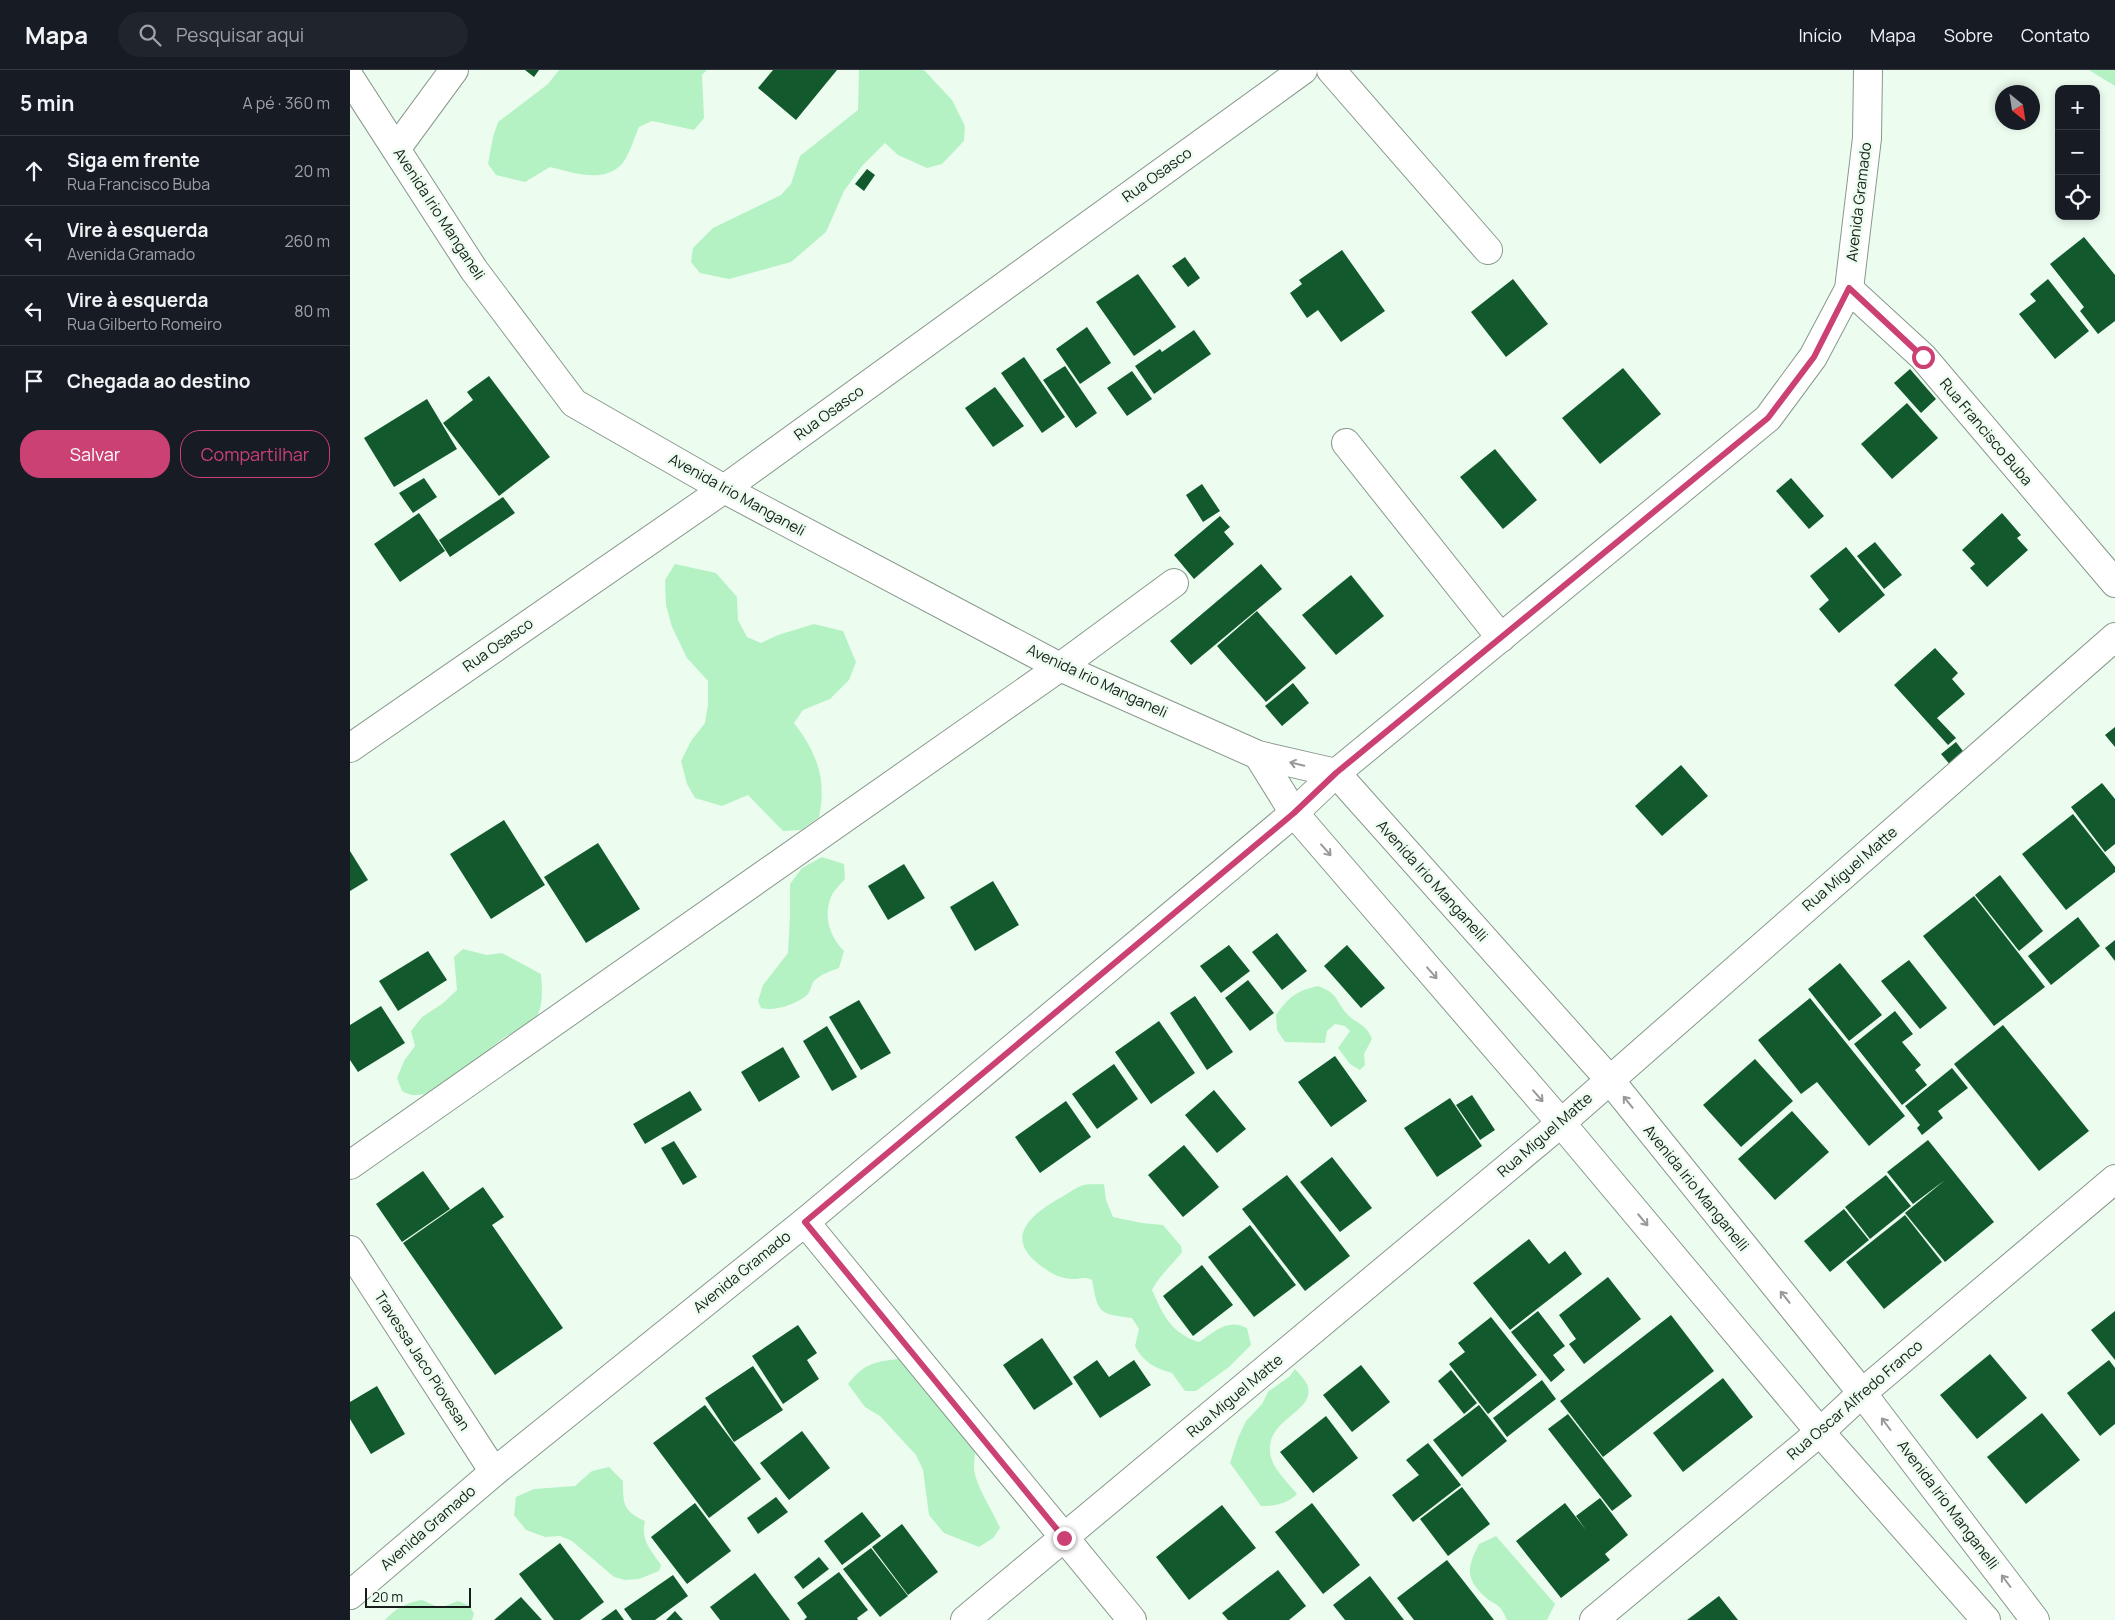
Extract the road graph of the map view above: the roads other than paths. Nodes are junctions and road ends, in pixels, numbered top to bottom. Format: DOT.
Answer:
graph roads {
  1 [pos="454,70"];
  2 [pos="1303,70"];
  3 [pos="1331,70"];
  4 [pos="1868,70"];
  5 [pos="350,78"];
  6 [pos="396,149"];
  7 [pos="1488,250"];
  8 [pos="1849,288"];
  9 [pos="1346,443"];
  10 [pos="724,489"];
  11 [pos="1174,583"];
  12 [pos="2115,583"];
  13 [pos="2115,637"];
  14 [pos="1501,638"];
  15 [pos="1060,667"];
  16 [pos="350,748"];
  17 [pos="1258,755"];
  18 [pos="1336,773"];
  19 [pos="1294,813"];
  20 [pos="1609,1079"];
  21 [pos="1561,1123"];
  22 [pos="350,1165"];
  23 [pos="2115,1179"];
  24 [pos="805,1222"];
  25 [pos="350,1250"];
  26 [pos="1862,1393"];
  27 [pos="1820,1432"];
  28 [pos="494,1472"];
  29 [pos="1064,1538"];
  30 [pos="350,1595"];
  31 [pos="964,1620"];
  32 [pos="1132,1620"];
  33 [pos="1594,1620"];
  34 [pos="1986,1620"];
  35 [pos="2035,1620"];
  1 -- 6 [label="street"];
  2 -- 10 [label="street, Rua Osasco"];
  3 -- 7 [label="street"];
  4 -- 8 [label="street, Avenida Gramado"];
  5 -- 6 [label="street, Avenida Irio Manganeli"];
  6 -- 10 [label="street, Avenida Irio Manganeli"];
  8 -- 12 [label="street, Rua Francisco Buba"];
  8 -- 14 [label="street, Avenida Gramado"];
  9 -- 14 [label="street"];
  10 -- 15 [label="street, Avenida Irio Manganeli"];
  10 -- 16 [label="street, Rua Osasco"];
  11 -- 15 [label="street"];
  13 -- 20 [label="street, Rua Miguel Matte"];
  14 -- 18 [label="street, Avenida Gramado"];
  15 -- 17 [label="street, Avenida Irio Manganeli"];
  15 -- 22 [label="street"];
  18 -- 17 [label="street, Avenida Irio Manganeli, one-way"];
  17 -- 19 [label="street"];
  18 -- 19 [label="street, Avenida Gramado"];
  18 -- 20 [label="street, Avenida Irio Manganelli"];
  19 -- 21 [label="street, one-way"];
  19 -- 24 [label="street, Avenida Gramado"];
  20 -- 21 [label="street, Rua Miguel Matte"];
  26 -- 20 [label="street, Avenida Irio Manganelli, one-way"];
  21 -- 27 [label="street, one-way"];
  21 -- 29 [label="street, Rua Miguel Matte"];
  23 -- 26 [label="street, Rua Oscar Alfredo Franco"];
  24 -- 28 [label="street, Avenida Gramado"];
  24 -- 29 [label="street"];
  25 -- 28 [label="street, Travessa Jaco Piovesan"];
  26 -- 27 [label="street, Rua Oscar Alfredo Franco"];
  35 -- 26 [label="street, Avenida Irio Manganelli, one-way"];
  27 -- 33 [label="street, Rua Oscar Alfredo Franco"];
  27 -- 34 [label="street"];
  28 -- 30 [label="street, Avenida Gramado"];
  29 -- 31 [label="street, Rua Miguel Matte"];
  29 -- 32 [label="street"];
}
